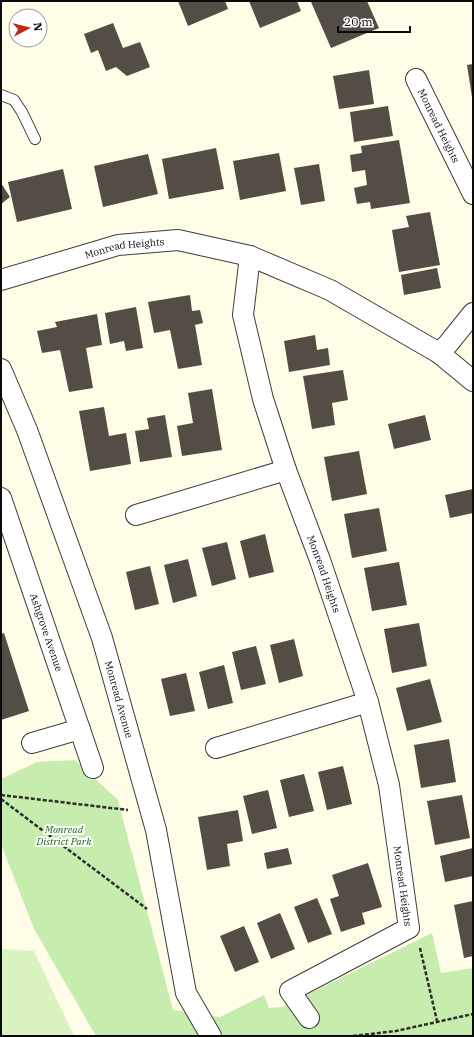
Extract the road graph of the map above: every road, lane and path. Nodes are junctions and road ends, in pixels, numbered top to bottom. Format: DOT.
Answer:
graph roads {
  1 [pos="416,79"];
  2 [pos="1,95"];
  3 [pos="35,138"];
  4 [pos="473,194"];
  5 [pos="250,256"];
  6 [pos="1,280"];
  7 [pos="473,313"];
  8 [pos="439,353"];
  9 [pos="1,369"];
  10 [pos="473,381"];
  11 [pos="286,470"];
  12 [pos="1,498"];
  13 [pos="136,515"];
  14 [pos="368,702"];
  15 [pos="80,729"];
  16 [pos="32,743"];
  17 [pos="216,748"];
  18 [pos="93,768"];
  19 [pos="1,794"];
  20 [pos="1,799"];
  21 [pos="128,810"];
  22 [pos="148,910"];
  23 [pos="417,942"];
  24 [pos="473,1014"];
  25 [pos="308,1018"];
  26 [pos="437,1021"];
  27 [pos="211,1036"];
  28 [pos="353,1036"];
  1 -- 4 [label="street, Monread Heights"];
  2 -- 3 [label="lane"];
  5 -- 6 [label="street, Monread Heights"];
  5 -- 8 [label="street, Monread Heights"];
  5 -- 11 [label="street, Monread Heights"];
  7 -- 8 [label="street"];
  8 -- 10 [label="street, Monread Heights"];
  9 -- 27 [label="street, Monread Avenue"];
  11 -- 13 [label="street"];
  11 -- 14 [label="street, Monread Heights"];
  12 -- 15 [label="street, Ashgrove Avenue"];
  14 -- 17 [label="street"];
  14 -- 25 [label="street, Monread Heights"];
  15 -- 16 [label="street"];
  15 -- 18 [label="street, Ashgrove Avenue"];
  19 -- 21 [label="path"];
  20 -- 22 [label="path"];
  23 -- 26 [label="path"];
  24 -- 26 [label="path"];
  26 -- 28 [label="path"];
}
